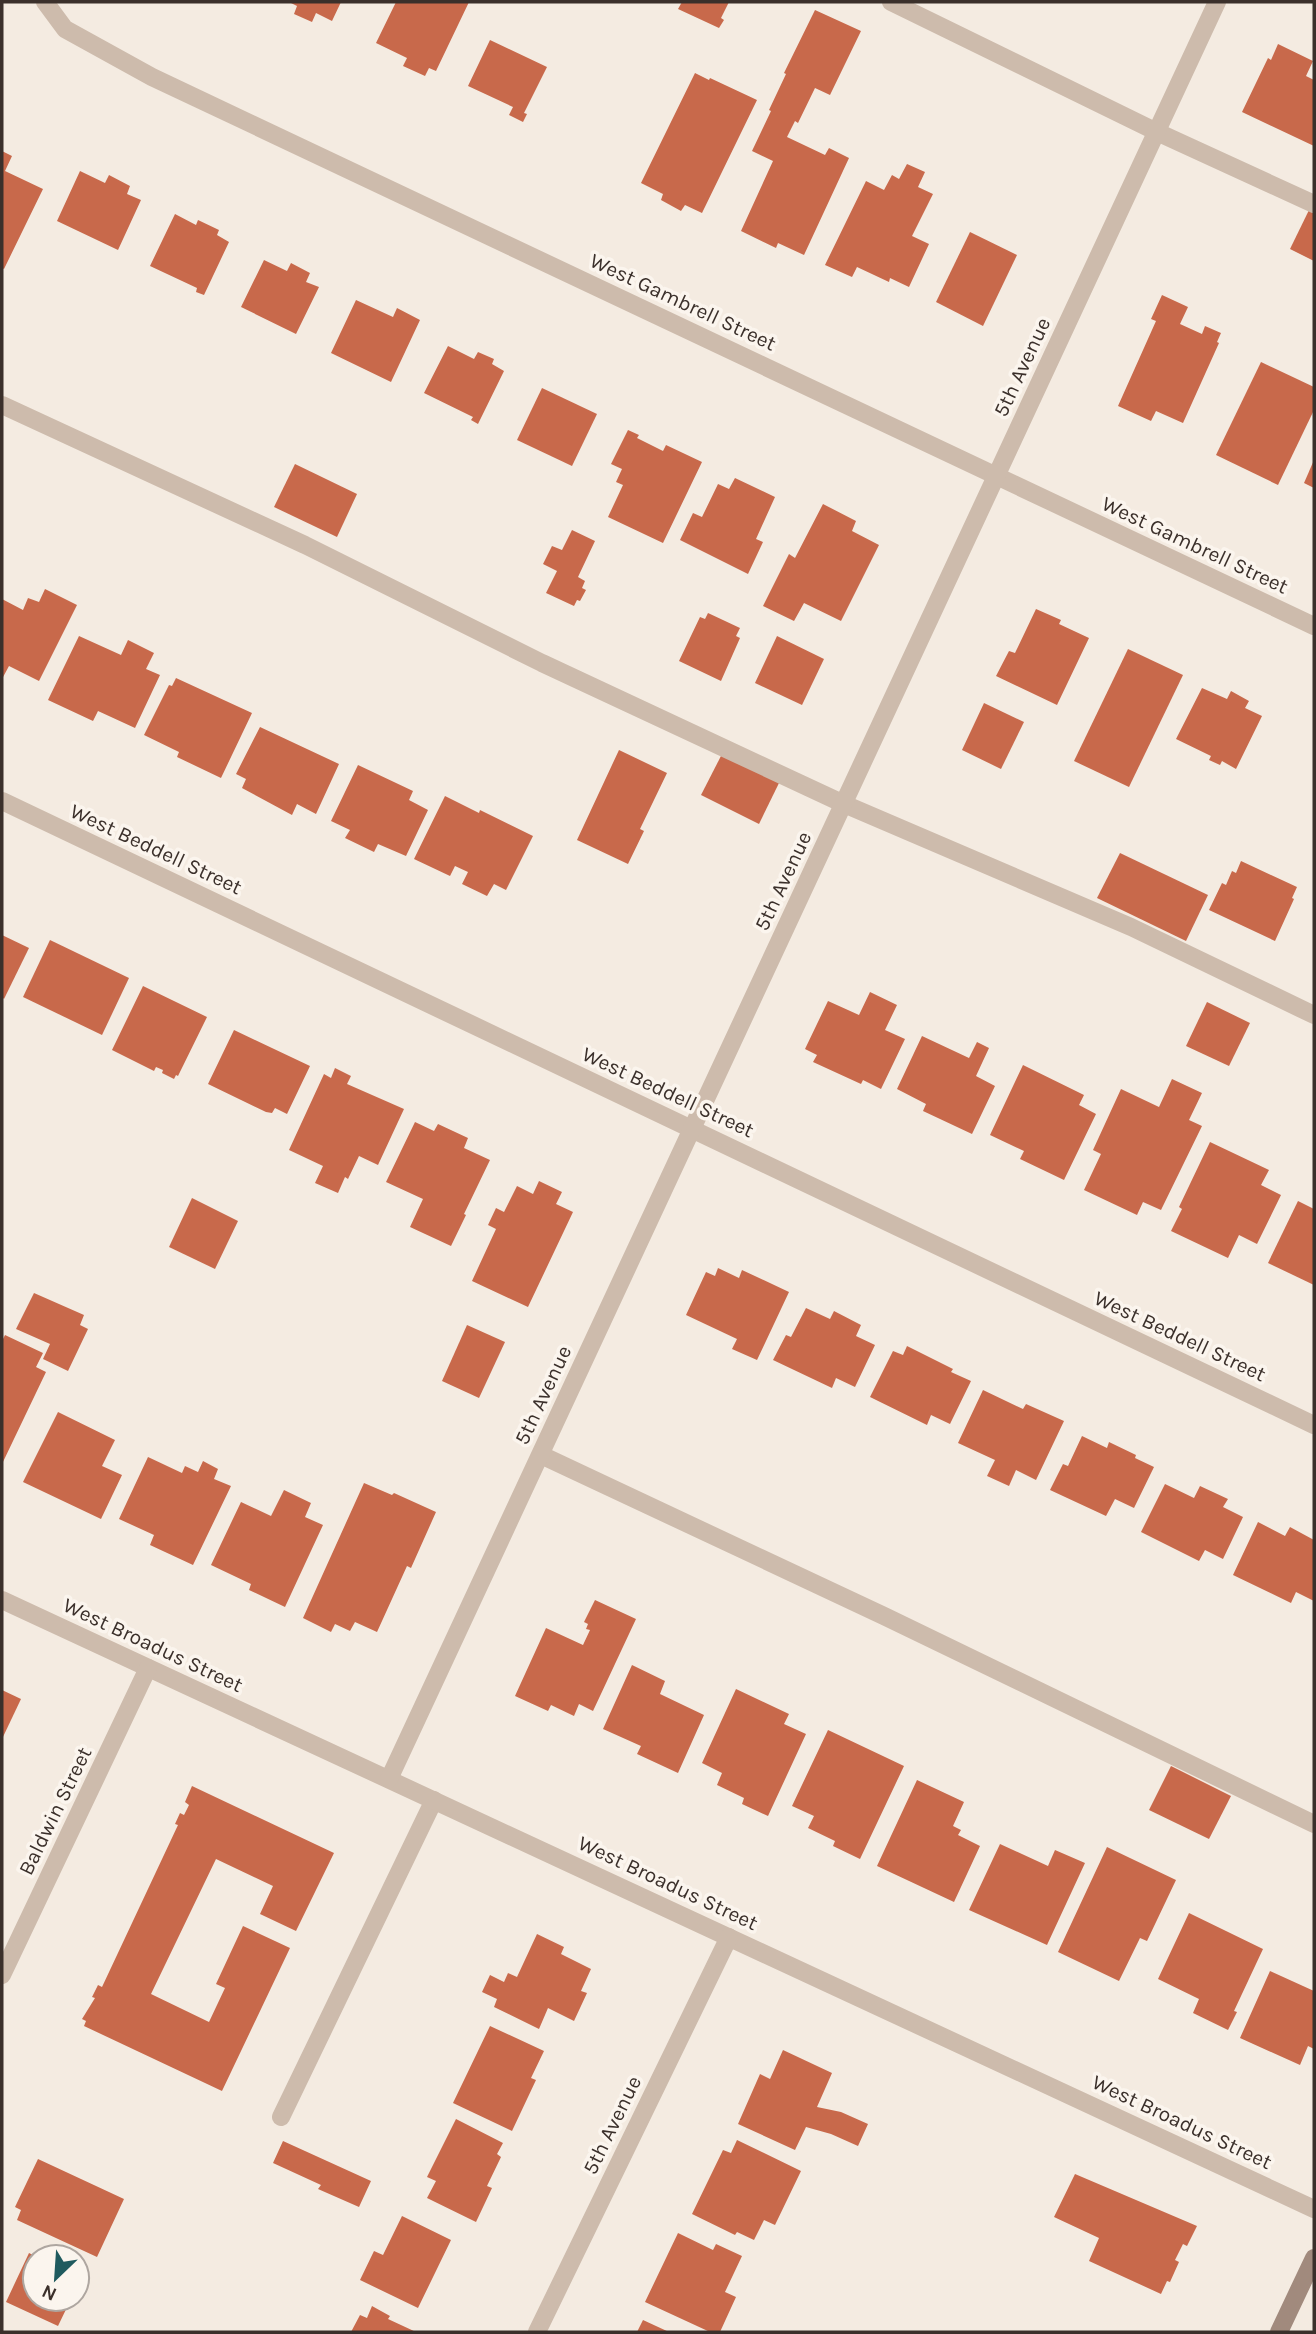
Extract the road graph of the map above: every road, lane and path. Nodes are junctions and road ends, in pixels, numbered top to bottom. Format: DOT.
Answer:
graph roads {
  1 [pos="45,2"];
  2 [pos="891,2"];
  3 [pos="1217,2"];
  4 [pos="1157,132"];
  5 [pos="1314,204"];
  6 [pos="2,405"];
  7 [pos="996,476"];
  8 [pos="1314,626"];
  9 [pos="2,801"];
  10 [pos="844,804"];
  11 [pos="1314,1015"];
  12 [pos="692,1129"];
  13 [pos="1314,1425"];
  14 [pos="541,1455"];
  15 [pos="2,1600"];
  16 [pos="148,1668"];
  17 [pos="389,1779"];
  18 [pos="434,1800"];
  19 [pos="1314,1824"];
  20 [pos="729,1937"];
  21 [pos="2,1975"];
  22 [pos="281,2116"];
  23 [pos="1314,2209"];
  24 [pos="1314,2258"];
  25 [pos="537,2332"];
  26 [pos="1279,2332"];
  1 -- 7 [label="street, West Gambrell Street"];
  2 -- 4 [label="street"];
  3 -- 4 [label="street, 5th Avenue"];
  4 -- 5 [label="street"];
  4 -- 7 [label="street, 5th Avenue"];
  6 -- 10 [label="street"];
  7 -- 8 [label="street, West Gambrell Street"];
  7 -- 10 [label="street, 5th Avenue"];
  9 -- 12 [label="street, West Beddell Street"];
  10 -- 11 [label="street"];
  10 -- 12 [label="street, 5th Avenue"];
  12 -- 13 [label="street, West Beddell Street"];
  12 -- 14 [label="street, 5th Avenue"];
  14 -- 17 [label="street, 5th Avenue"];
  14 -- 19 [label="street"];
  15 -- 16 [label="street, West Broadus Street"];
  16 -- 17 [label="street, West Broadus Street"];
  16 -- 21 [label="street, Baldwin Street"];
  17 -- 18 [label="street, West Broadus Street"];
  18 -- 20 [label="street, West Broadus Street"];
  18 -- 22 [label="street"];
  20 -- 23 [label="street, West Broadus Street"];
  20 -- 25 [label="street, 5th Avenue"];
  24 -- 26 [label="street"];
}
